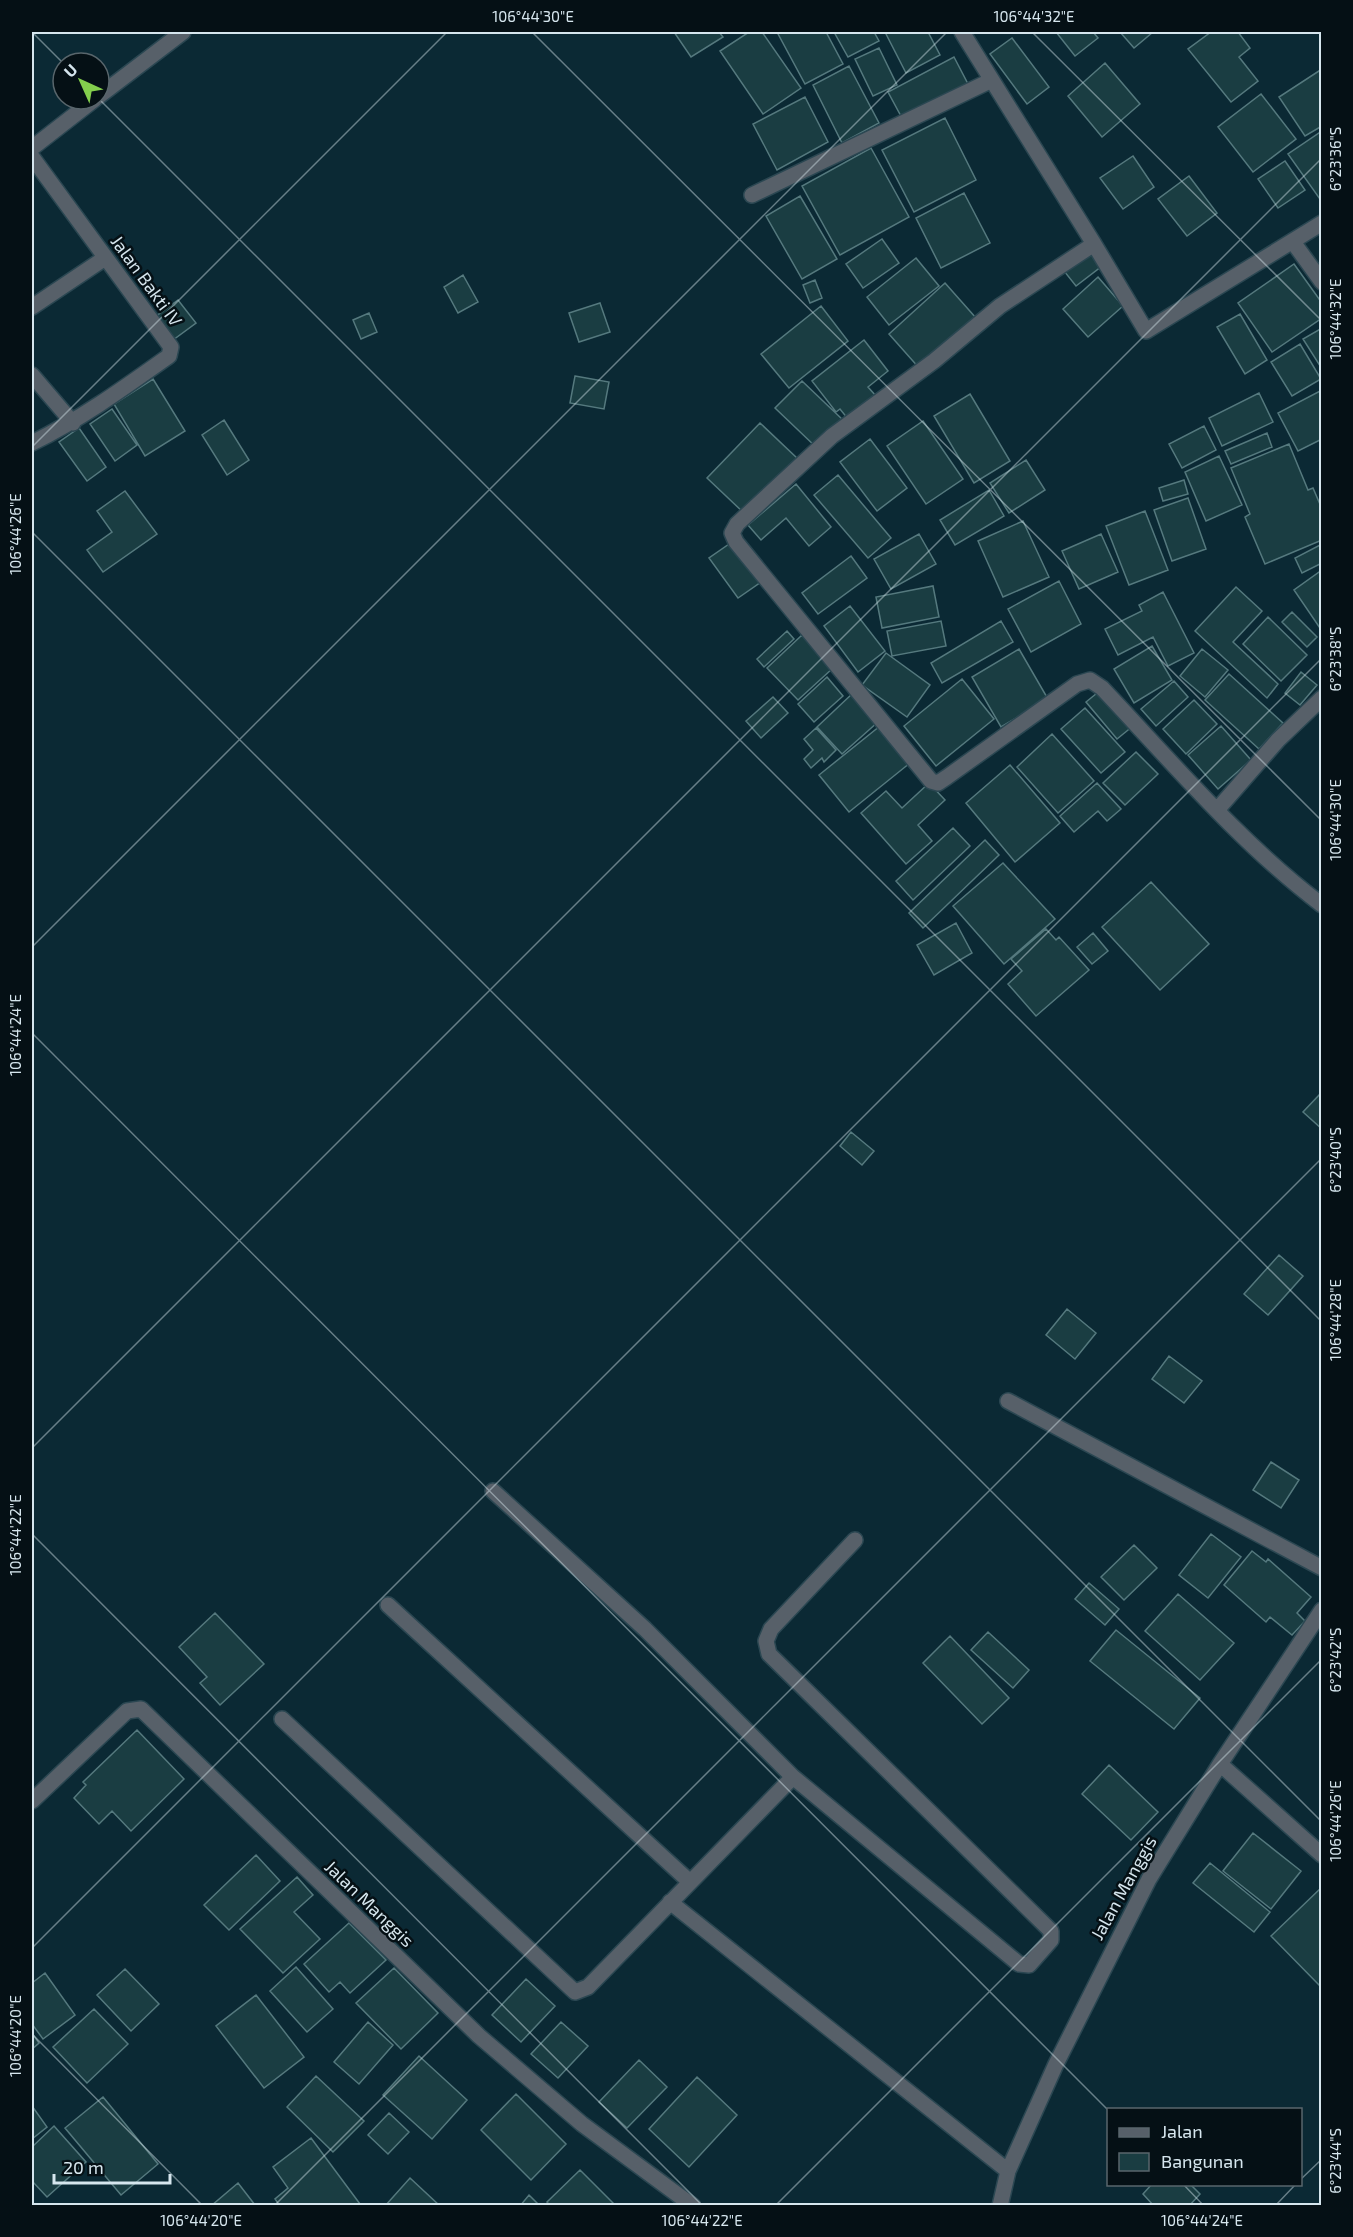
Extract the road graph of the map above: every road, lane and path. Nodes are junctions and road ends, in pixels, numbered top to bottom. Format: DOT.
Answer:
graph roads {
  1 [pos="183,32"];
  2 [pos="962,32"];
  3 [pos="992,80"];
  4 [pos="111,87"];
  5 [pos="80,111"];
  6 [pos="32,148"];
  7 [pos="32,157"];
  8 [pos="752,195"];
  9 [pos="1322,223"];
  10 [pos="1293,242"];
  11 [pos="1094,244"];
  12 [pos="105,258"];
  13 [pos="1322,282"];
  14 [pos="32,306"];
  15 [pos="32,375"];
  16 [pos="74,423"];
  17 [pos="32,443"];
  18 [pos="1322,698"];
  19 [pos="1217,810"];
  20 [pos="1322,905"];
  21 [pos="1008,1401"];
  22 [pos="493,1491"];
  23 [pos="855,1540"];
  24 [pos="1322,1568"];
  25 [pos="388,1605"];
  26 [pos="1322,1610"];
  27 [pos="282,1719"];
  28 [pos="1220,1764"];
  29 [pos="793,1776"];
  30 [pos="32,1801"];
  31 [pos="1322,1855"];
  32 [pos="690,1882"];
  33 [pos="670,1902"];
  34 [pos="1008,2171"];
  35 [pos="693,2205"];
  36 [pos="1000,2205"];
  1 -- 4 [label="street"];
  2 -- 3 [label="street"];
  3 -- 8 [label="street"];
  3 -- 11 [label="street"];
  5 -- 6 [label="street"];
  7 -- 12 [label="street, Jalan Bakti IV"];
  9 -- 10 [label="street"];
  10 -- 11 [label="street"];
  10 -- 13 [label="street"];
  11 -- 19 [label="street"];
  12 -- 14 [label="street"];
  12 -- 16 [label="street, Jalan Bakti IV"];
  15 -- 16 [label="street"];
  16 -- 17 [label="street, Jalan Bakti IV"];
  18 -- 19 [label="street"];
  19 -- 20 [label="street"];
  21 -- 24 [label="street"];
  22 -- 29 [label="street"];
  23 -- 29 [label="street"];
  25 -- 32 [label="street"];
  26 -- 28 [label="street, Jalan Manggis"];
  27 -- 33 [label="street"];
  28 -- 31 [label="street"];
  28 -- 34 [label="street, Jalan Manggis"];
  29 -- 32 [label="street"];
  30 -- 35 [label="street, Jalan Manggis"];
  32 -- 33 [label="street"];
  33 -- 34 [label="street"];
  34 -- 36 [label="street, Jalan Manggis"];
}
